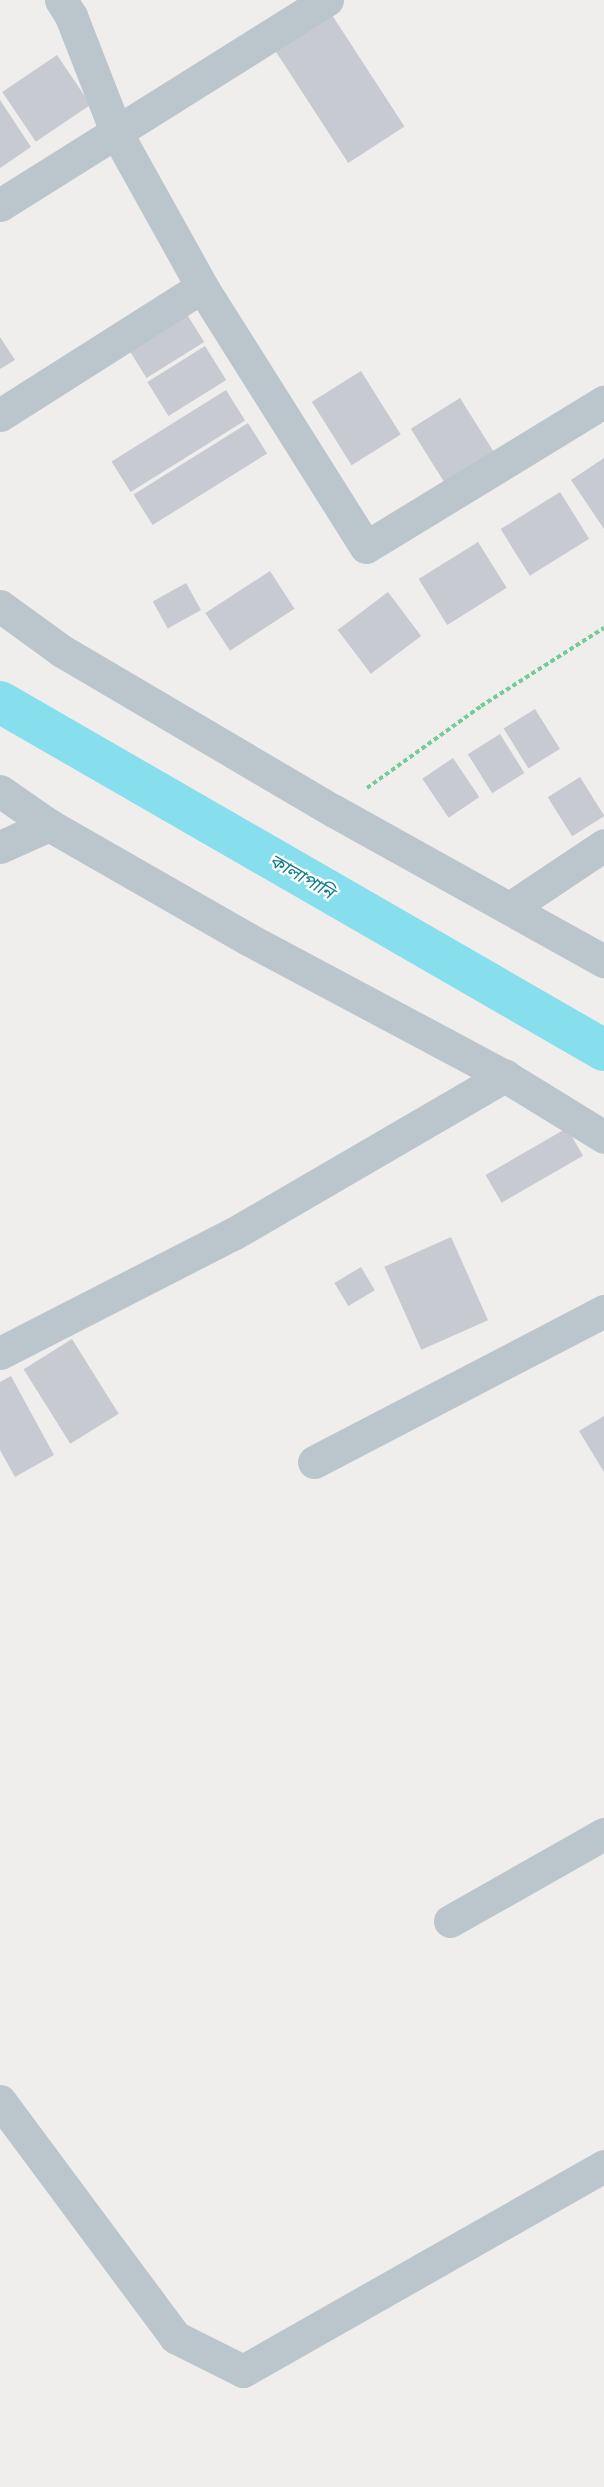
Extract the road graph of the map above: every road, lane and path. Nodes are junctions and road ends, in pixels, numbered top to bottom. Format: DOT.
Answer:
graph roads {
  1 [pos="61,0"];
  2 [pos="327,0"];
  3 [pos="117,134"];
  4 [pos="0,205"];
  5 [pos="202,286"];
  6 [pos="604,402"];
  7 [pos="0,415"];
  8 [pos="0,606"];
  9 [pos="604,628"];
  10 [pos="0,791"];
  11 [pos="334,811"];
  12 [pos="50,825"];
  13 [pos="604,845"];
  14 [pos="0,847"];
  15 [pos="510,908"];
  16 [pos="604,961"];
  17 [pos="505,1076"];
  18 [pos="604,1137"];
  19 [pos="604,1311"];
  20 [pos="0,1353"];
  21 [pos="314,1462"];
  22 [pos="604,1834"];
  23 [pos="450,1921"];
  24 [pos="0,2101"];
  25 [pos="604,2166"];
  1 -- 3 [label="street"];
  2 -- 3 [label="street"];
  3 -- 4 [label="street"];
  3 -- 5 [label="street"];
  5 -- 6 [label="street"];
  5 -- 7 [label="street"];
  8 -- 11 [label="street"];
  9 -- 11 [label="path"];
  10 -- 12 [label="street"];
  11 -- 15 [label="street"];
  12 -- 14 [label="street"];
  12 -- 17 [label="street"];
  13 -- 15 [label="street"];
  15 -- 16 [label="street"];
  17 -- 18 [label="street"];
  17 -- 20 [label="street"];
  19 -- 21 [label="street"];
  22 -- 23 [label="street"];
  24 -- 25 [label="street"];
}
